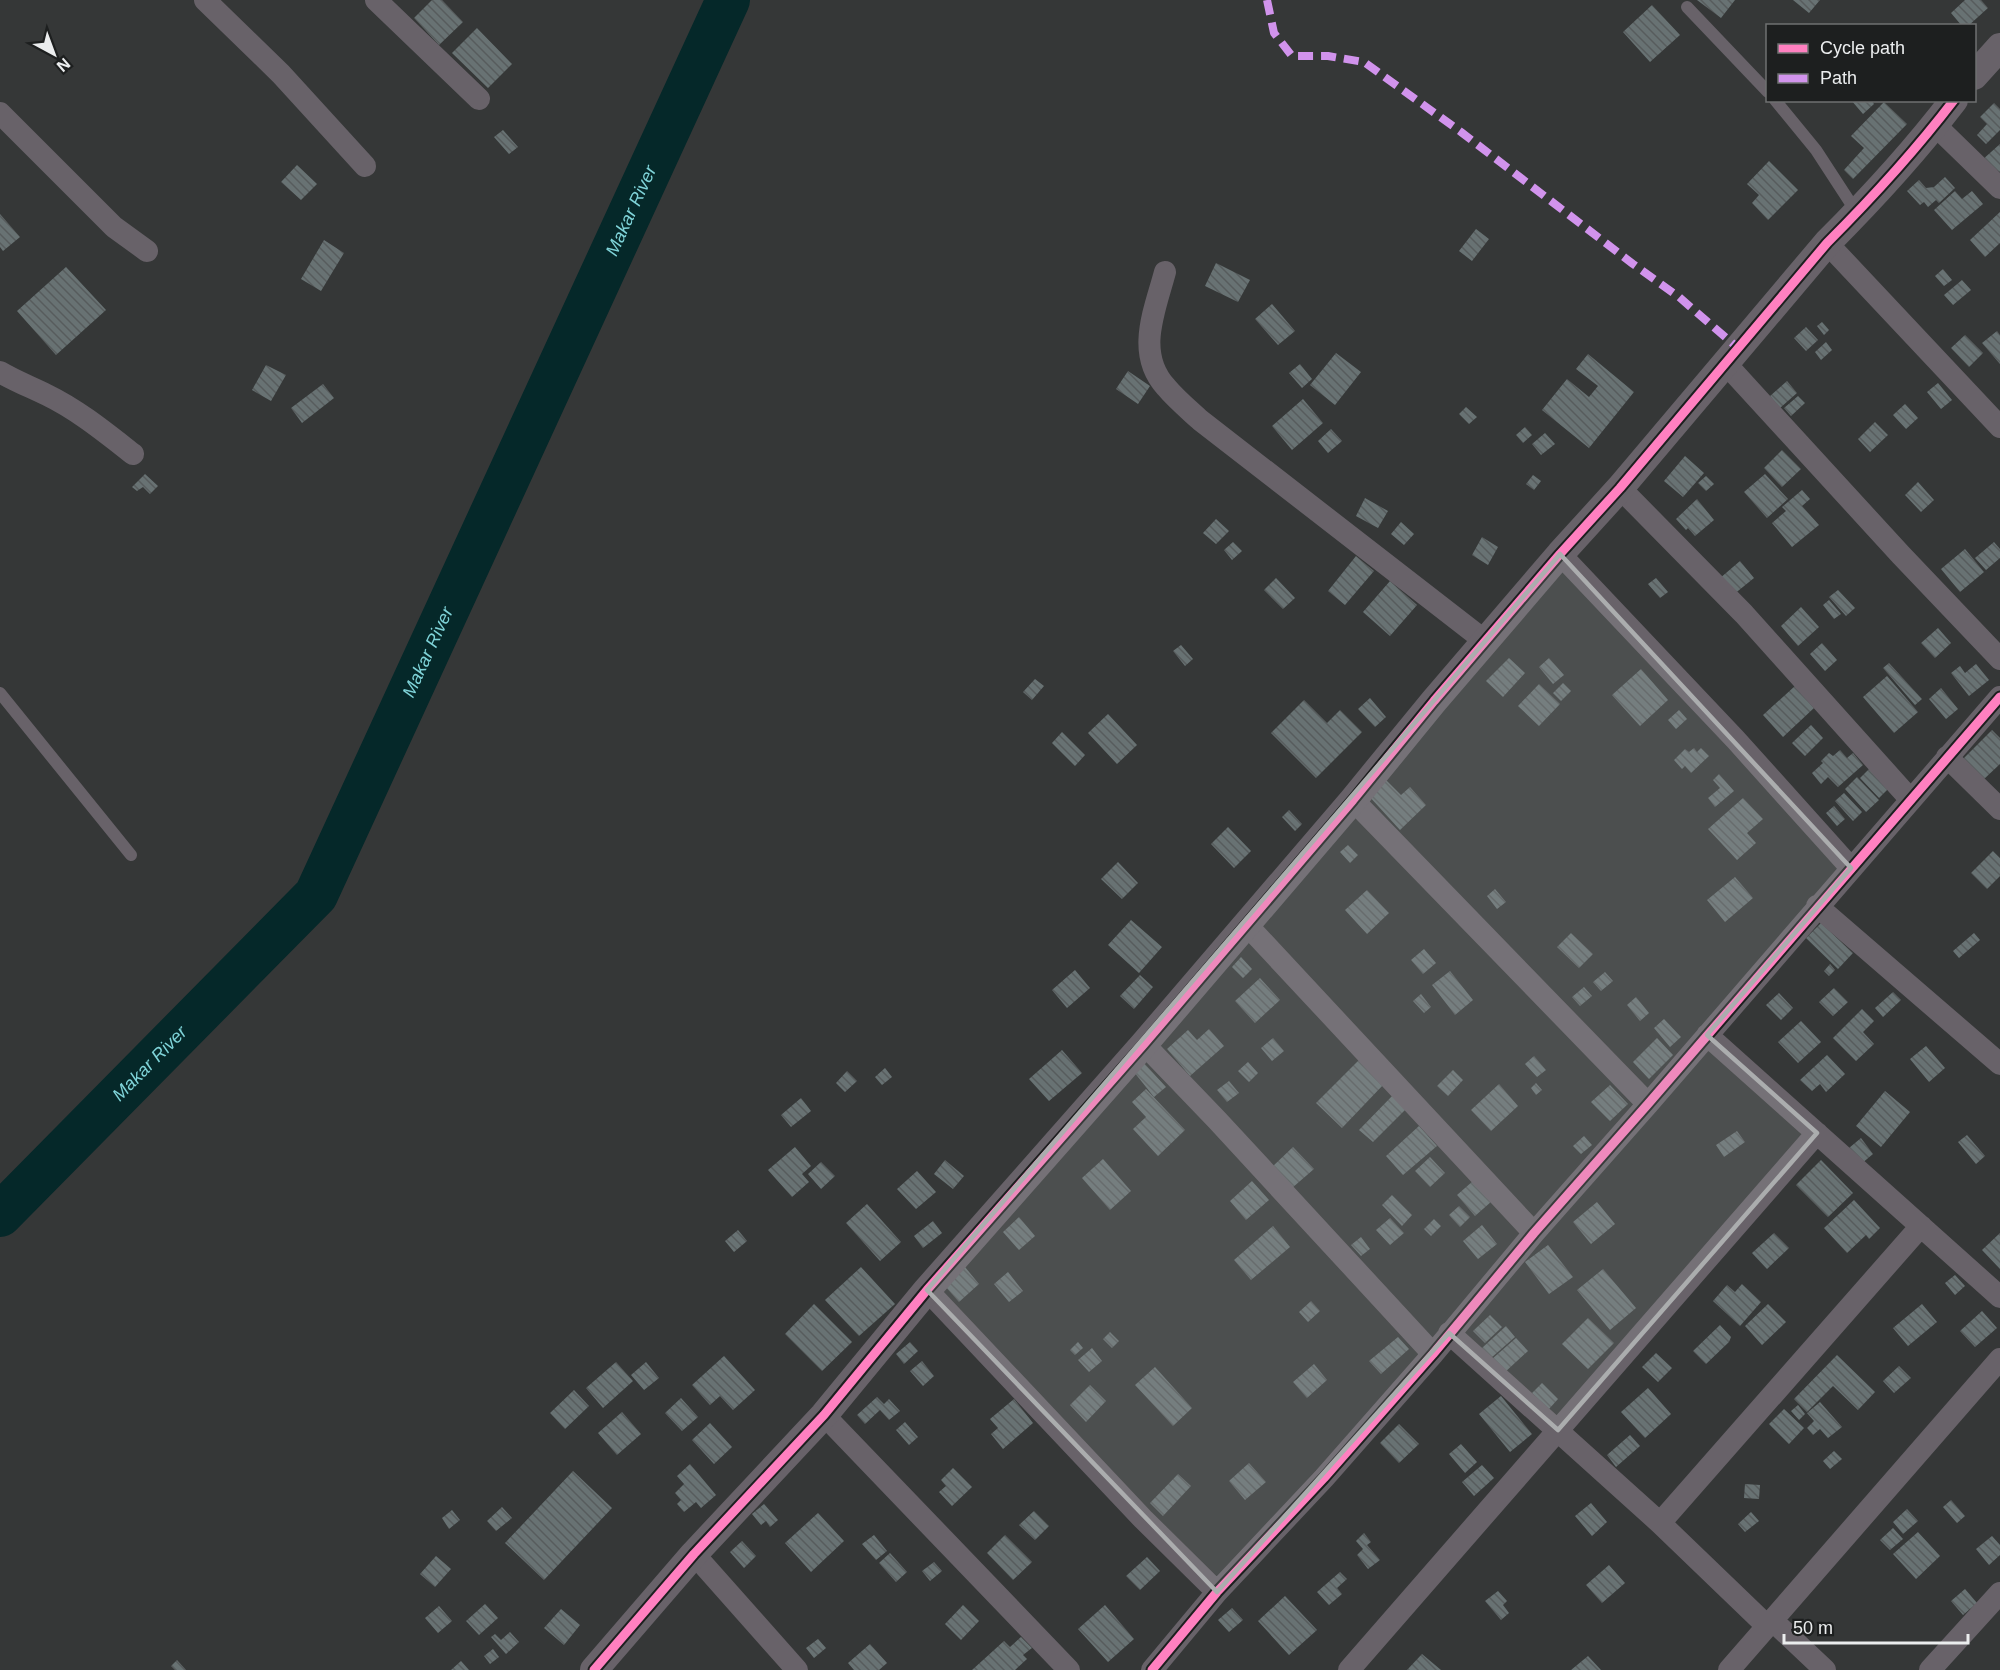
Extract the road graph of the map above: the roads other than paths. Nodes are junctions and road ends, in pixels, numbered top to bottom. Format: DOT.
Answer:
graph roads {
  1 [pos="205,0"];
  2 [pos="376,0"];
  3 [pos="1687,7"];
  4 [pos="2000,47"];
  5 [pos="1976,74"];
  6 [pos="1766,91"];
  7 [pos="479,99"];
  8 [pos="1776,102"];
  9 [pos="1952,102"];
  10 [pos="0,113"];
  11 [pos="1935,125"];
  12 [pos="365,166"];
  13 [pos="2000,188"];
  14 [pos="1857,213"];
  15 [pos="1827,243"];
  16 [pos="147,251"];
  17 [pos="1165,272"];
  18 [pos="1726,364"];
  19 [pos="0,372"];
  20 [pos="2000,427"];
  21 [pos="133,454"];
  22 [pos="1620,488"];
  23 [pos="1560,554"];
  24 [pos="1485,641"];
  25 [pos="2000,659"];
  26 [pos="0,693"];
  27 [pos="2000,697"];
  28 [pos="1947,757"];
  29 [pos="1910,799"];
  30 [pos="1353,800"];
  31 [pos="2000,809"];
  32 [pos="131,855"];
  33 [pos="1851,868"];
  34 [pos="1817,906"];
  35 [pos="1246,924"];
  36 [pos="1707,1035"];
  37 [pos="1144,1044"];
  38 [pos="2000,1064"];
  39 [pos="1648,1104"];
  40 [pos="1817,1133"];
  41 [pos="1921,1226"];
  42 [pos="1534,1233"];
  43 [pos="927,1290"];
  44 [pos="2000,1297"];
  45 [pos="1449,1333"];
  46 [pos="1433,1354"];
  47 [pos="2000,1359"];
  48 [pos="824,1415"];
  49 [pos="1558,1430"];
  50 [pos="1660,1523"];
  51 [pos="694,1554"];
  52 [pos="1217,1592"];
  53 [pos="2000,1593"];
  54 [pos="1770,1624"];
  55 [pos="594,1670"];
  56 [pos="797,1670"];
  57 [pos="1069,1670"];
  58 [pos="1152,1670"];
  59 [pos="1349,1670"];
  60 [pos="1729,1670"];
  61 [pos="1825,1670"];
  62 [pos="1930,1670"];
  1 -- 12 [label="street"];
  2 -- 7 [label="street"];
  3 -- 6 [label="lane"];
  4 -- 5 [label="street"];
  8 -- 14 [label="lane"];
  9 -- 11 [label="street"];
  10 -- 16 [label="street"];
  11 -- 13 [label="street"];
  11 -- 14 [label="street"];
  14 -- 15 [label="street"];
  15 -- 18 [label="street"];
  15 -- 20 [label="street"];
  17 -- 24 [label="street"];
  18 -- 22 [label="street"];
  18 -- 25 [label="street"];
  19 -- 21 [label="street"];
  22 -- 23 [label="street"];
  22 -- 29 [label="street"];
  23 -- 24 [label="street"];
  23 -- 33 [label="street"];
  24 -- 30 [label="street"];
  26 -- 32 [label="lane"];
  27 -- 28 [label="street"];
  28 -- 29 [label="street"];
  28 -- 31 [label="street"];
  29 -- 33 [label="street"];
  30 -- 35 [label="street"];
  30 -- 39 [label="street"];
  33 -- 34 [label="street"];
  34 -- 36 [label="street"];
  34 -- 38 [label="street"];
  35 -- 37 [label="street"];
  35 -- 42 [label="street"];
  36 -- 39 [label="street"];
  36 -- 40 [label="street"];
  37 -- 43 [label="street"];
  37 -- 46 [label="street"];
  39 -- 42 [label="street"];
  40 -- 41 [label="street"];
  40 -- 49 [label="street"];
  41 -- 44 [label="street"];
  41 -- 50 [label="street"];
  42 -- 45 [label="street"];
  43 -- 48 [label="street"];
  43 -- 52 [label="street"];
  45 -- 46 [label="street"];
  45 -- 49 [label="street"];
  46 -- 52 [label="street"];
  47 -- 54 [label="street"];
  48 -- 51 [label="street"];
  48 -- 57 [label="street"];
  49 -- 50 [label="street"];
  49 -- 59 [label="street"];
  50 -- 54 [label="street"];
  51 -- 55 [label="street"];
  51 -- 56 [label="street"];
  52 -- 58 [label="street"];
  53 -- 62 [label="street"];
  54 -- 60 [label="street"];
  54 -- 61 [label="street"];
}
